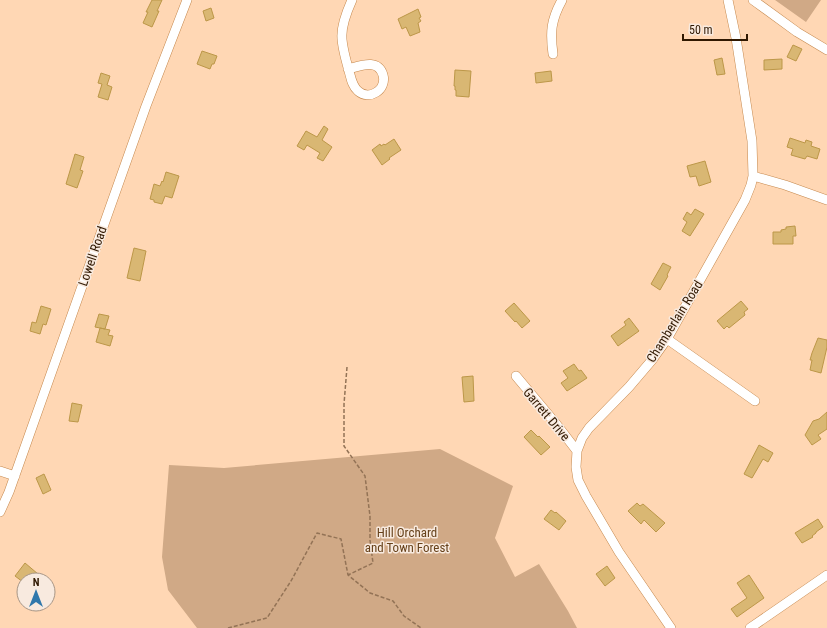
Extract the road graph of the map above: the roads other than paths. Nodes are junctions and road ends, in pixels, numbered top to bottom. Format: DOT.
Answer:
graph roads {
  1 [pos="187,0"];
  2 [pos="352,0"];
  3 [pos="562,0"];
  4 [pos="728,0"];
  5 [pos="753,0"];
  6 [pos="827,50"];
  7 [pos="554,54"];
  8 [pos="348,69"];
  9 [pos="753,176"];
  10 [pos="827,200"];
  11 [pos="667,339"];
  12 [pos="516,376"];
  13 [pos="755,401"];
  14 [pos="577,452"];
  15 [pos="0,471"];
  16 [pos="14,476"];
  17 [pos="0,512"];
  18 [pos="827,575"];
  19 [pos="671,628"];
  20 [pos="750,628"];
  1 -- 16 [label="street, Lowell Road"];
  2 -- 8 [label="street"];
  3 -- 7 [label="street"];
  4 -- 9 [label="street, Chamberlain Road"];
  5 -- 6 [label="street"];
  9 -- 10 [label="street"];
  9 -- 11 [label="street, Chamberlain Road"];
  11 -- 13 [label="street"];
  11 -- 14 [label="street, Chamberlain Road"];
  12 -- 14 [label="street, Garrett Drive"];
  14 -- 19 [label="street, Chamberlain Road"];
  15 -- 16 [label="street"];
  16 -- 17 [label="street, Lowell Road"];
  18 -- 20 [label="street"];
}
